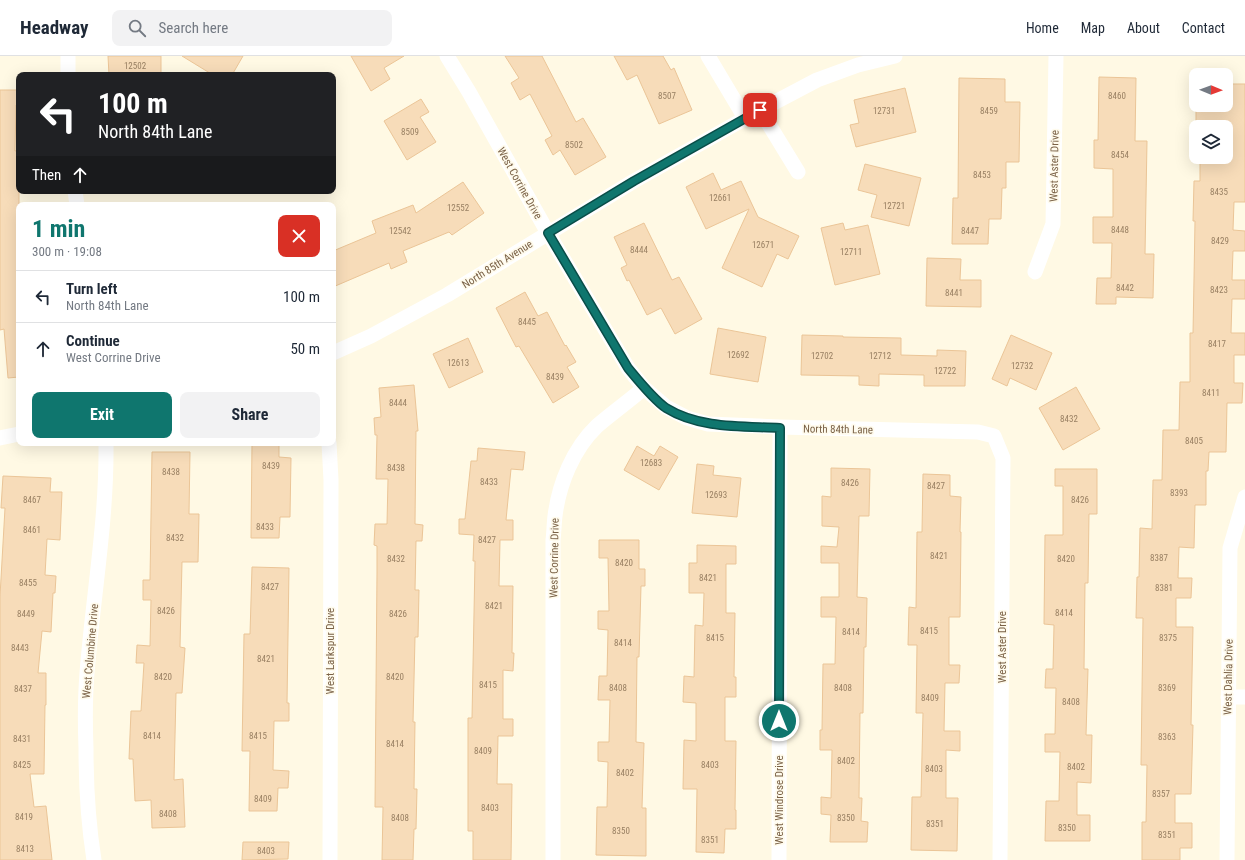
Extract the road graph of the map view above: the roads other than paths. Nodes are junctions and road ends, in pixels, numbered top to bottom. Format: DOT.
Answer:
graph roads {
  1 [pos="68,56"];
  2 [pos="447,56"];
  3 [pos="708,56"];
  4 [pos="895,56"];
  5 [pos="1056,56"];
  6 [pos="68,72"];
  7 [pos="760,110"];
  8 [pos="745,118"];
  9 [pos="798,172"];
  10 [pos="548,233"];
  11 [pos="1035,272"];
  12 [pos="336,352"];
  13 [pos="644,388"];
  14 [pos="780,428"];
  15 [pos="16,435"];
  16 [pos="994,436"];
  17 [pos="0,438"];
  18 [pos="106,446"];
  19 [pos="329,446"];
  20 [pos="1245,497"];
  21 [pos="1228,697"];
  22 [pos="1245,697"];
  23 [pos="94,860"];
  24 [pos="330,860"];
  25 [pos="553,860"];
  26 [pos="778,860"];
  27 [pos="1000,860"];
  28 [pos="1227,860"];
  1 -- 6 [label="street"];
  2 -- 10 [label="street, West Corrine Drive"];
  3 -- 8 [label="street"];
  4 -- 7 [label="street, North 85th Avenue"];
  5 -- 11 [label="street, West Aster Drive"];
  7 -- 8 [label="street, North 85th Avenue"];
  7 -- 9 [label="street"];
  8 -- 10 [label="street, North 85th Avenue"];
  10 -- 12 [label="street, North 85th Avenue"];
  10 -- 13 [label="street, West Corrine Drive"];
  13 -- 14 [label="street, North 84th Lane"];
  13 -- 25 [label="street, West Corrine Drive"];
  14 -- 16 [label="street, North 84th Lane"];
  14 -- 26 [label="street, West Windrose Drive"];
  15 -- 17 [label="street"];
  16 -- 27 [label="street, West Aster Drive"];
  18 -- 23 [label="street, West Columbine Drive"];
  19 -- 24 [label="street, West Larkspur Drive"];
  20 -- 21 [label="street, West Dahlia Drive"];
  21 -- 22 [label="street"];
  21 -- 28 [label="street, West Dahlia Drive"];
}
